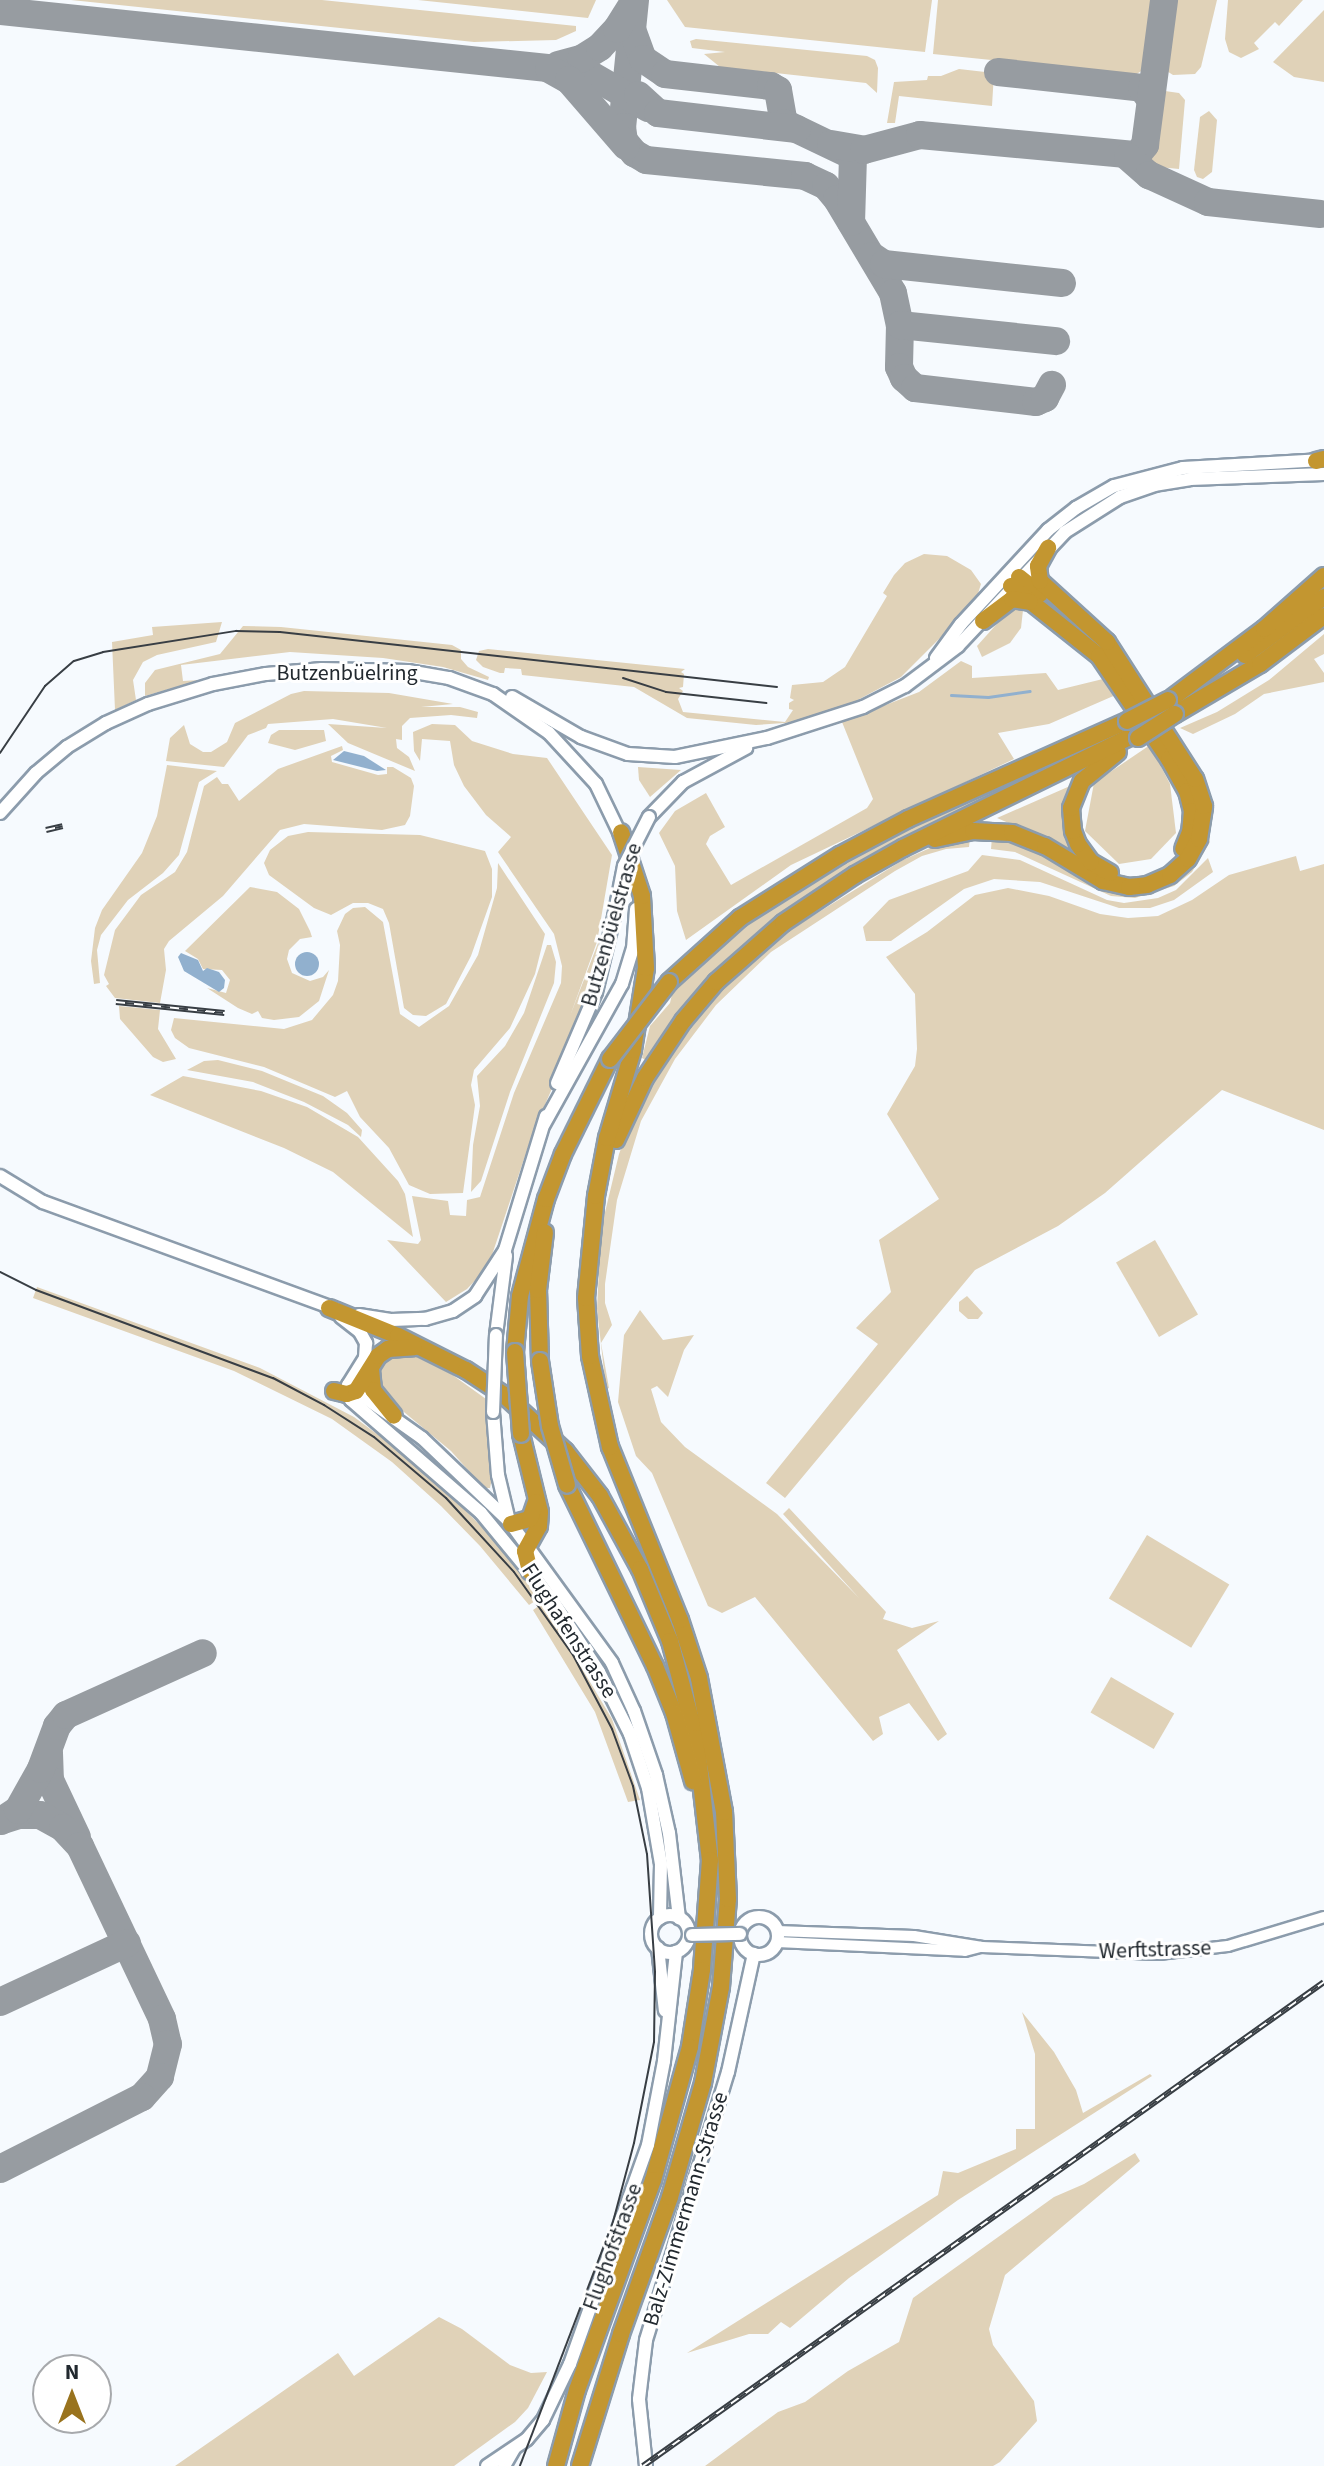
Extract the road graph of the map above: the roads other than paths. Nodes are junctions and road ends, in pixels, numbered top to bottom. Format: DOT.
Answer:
graph roads {
  1 [pos="1322,464"];
  2 [pos="1048,548"];
  3 [pos="1324,576"];
  4 [pos="1011,580"];
  5 [pos="1324,597"];
  6 [pos="1061,601"];
  7 [pos="1040,607"];
  8 [pos="1324,616"];
  9 [pos="983,621"];
  10 [pos="929,666"];
  11 [pos="493,694"];
  12 [pos="1172,704"];
  13 [pos="1134,731"];
  14 [pos="767,738"];
  15 [pos="0,813"];
  16 [pos="621,832"];
  17 [pos="903,848"];
  18 [pos="577,1123"];
  19 [pos="544,1124"];
  20 [pos="0,1176"];
  21 [pos="508,1241"];
  22 [pos="590,1241"];
  23 [pos="329,1308"];
  24 [pos="420,1348"];
  25 [pos="371,1369"];
  26 [pos="346,1390"];
  27 [pos="394,1416"];
  28 [pos="433,1469"];
  29 [pos="500,1485"];
  30 [pos="537,1496"];
  31 [pos="487,1500"];
  32 [pos="510,1522"];
  33 [pos="527,1545"];
  34 [pos="530,1571"];
  35 [pos="1324,1917"];
  36 [pos="660,1918"];
  37 [pos="679,1918"];
  38 [pos="740,1934"];
  39 [pos="690,1935"];
  40 [pos="777,1936"];
  41 [pos="658,1948"];
  42 [pos="676,1952"];
  43 [pos="754,1954"];
  44 [pos="702,1970"];
  45 [pos="666,2026"];
  46 [pos="514,2449"];
  47 [pos="487,2466"];
  48 [pos="504,2466"];
  49 [pos="556,2466"];
  50 [pos="580,2466"];
  51 [pos="646,2466"];
  1 -- 2 [label="main road"];
  1 -- 4 [label="main road"];
  2 -- 4 [label="main road"];
  2 -- 6 [label="highway"];
  3 -- 12 [label="highway"];
  4 -- 6 [label="highway"];
  4 -- 7 [label="highway"];
  4 -- 9 [label="main road, Butzenbüelstrasse"];
  4 -- 10 [label="main road, Butzenbüelstrasse"];
  5 -- 12 [label="highway"];
  6 -- 17 [label="highway"];
  7 -- 9 [label="highway"];
  7 -- 13 [label="highway"];
  8 -- 12 [label="highway"];
  9 -- 10 [label="main road, Butzenbüelstrasse"];
  10 -- 14 [label="main road, Butzenbüelstrasse"];
  11 -- 14 [label="main road, Butzenbüelstrasse"];
  11 -- 15 [label="main road, Butzenbüelring"];
  11 -- 16 [label="main road"];
  12 -- 13 [label="highway, bridge"];
  13 -- 17 [label="highway"];
  13 -- 18 [label="highway, bridge"];
  14 -- 19 [label="main road, Butzenbüelstrasse, bridge"];
  16 -- 19 [label="main road"];
  16 -- 22 [label="highway"];
  17 -- 22 [label="highway"];
  18 -- 30 [label="highway, bridge"];
  18 -- 44 [label="highway, bridge"];
  19 -- 21 [label="main road"];
  20 -- 23 [label="main road"];
  21 -- 23 [label="main road"];
  21 -- 29 [label="main road, bridge"];
  22 -- 50 [label="highway"];
  23 -- 24 [label="highway"];
  23 -- 26 [label="main road"];
  24 -- 25 [label="highway"];
  24 -- 44 [label="highway"];
  25 -- 26 [label="highway"];
  25 -- 27 [label="highway"];
  26 -- 27 [label="main road"];
  26 -- 28 [label="main road, Flughafenstrasse"];
  27 -- 31 [label="main road"];
  28 -- 31 [label="main road"];
  28 -- 34 [label="main road, Flughafenstrasse"];
  29 -- 31 [label="main road"];
  29 -- 32 [label="main road"];
  30 -- 32 [label="highway"];
  30 -- 33 [label="highway"];
  31 -- 32 [label="main road"];
  32 -- 33 [label="main road, Flughafenstrasse"];
  33 -- 34 [label="highway"];
  33 -- 37 [label="main road, Flughafenstrasse"];
  34 -- 36 [label="main road, Flughafenstrasse"];
  35 -- 40 [label="street, Werftstrasse"];
  36 -- 37 [label="main road"];
  36 -- 41 [label="main road"];
  37 -- 39 [label="main road"];
  38 -- 39 [label="main road, bridge"];
  38 -- 40 [label="main road"];
  38 -- 43 [label="main road"];
  39 -- 42 [label="main road"];
  40 -- 43 [label="main road"];
  41 -- 42 [label="main road"];
  41 -- 45 [label="main road, Flughofstrasse"];
  42 -- 45 [label="main road, Flughofstrasse"];
  43 -- 51 [label="main road, Balz-Zimmermann-Strasse"];
  44 -- 49 [label="highway"];
  45 -- 46 [label="main road, Flughofstrasse"];
  46 -- 47 [label="main road, Flughofstrasse"];
  46 -- 48 [label="main road, Flughofstrasse"];
}
